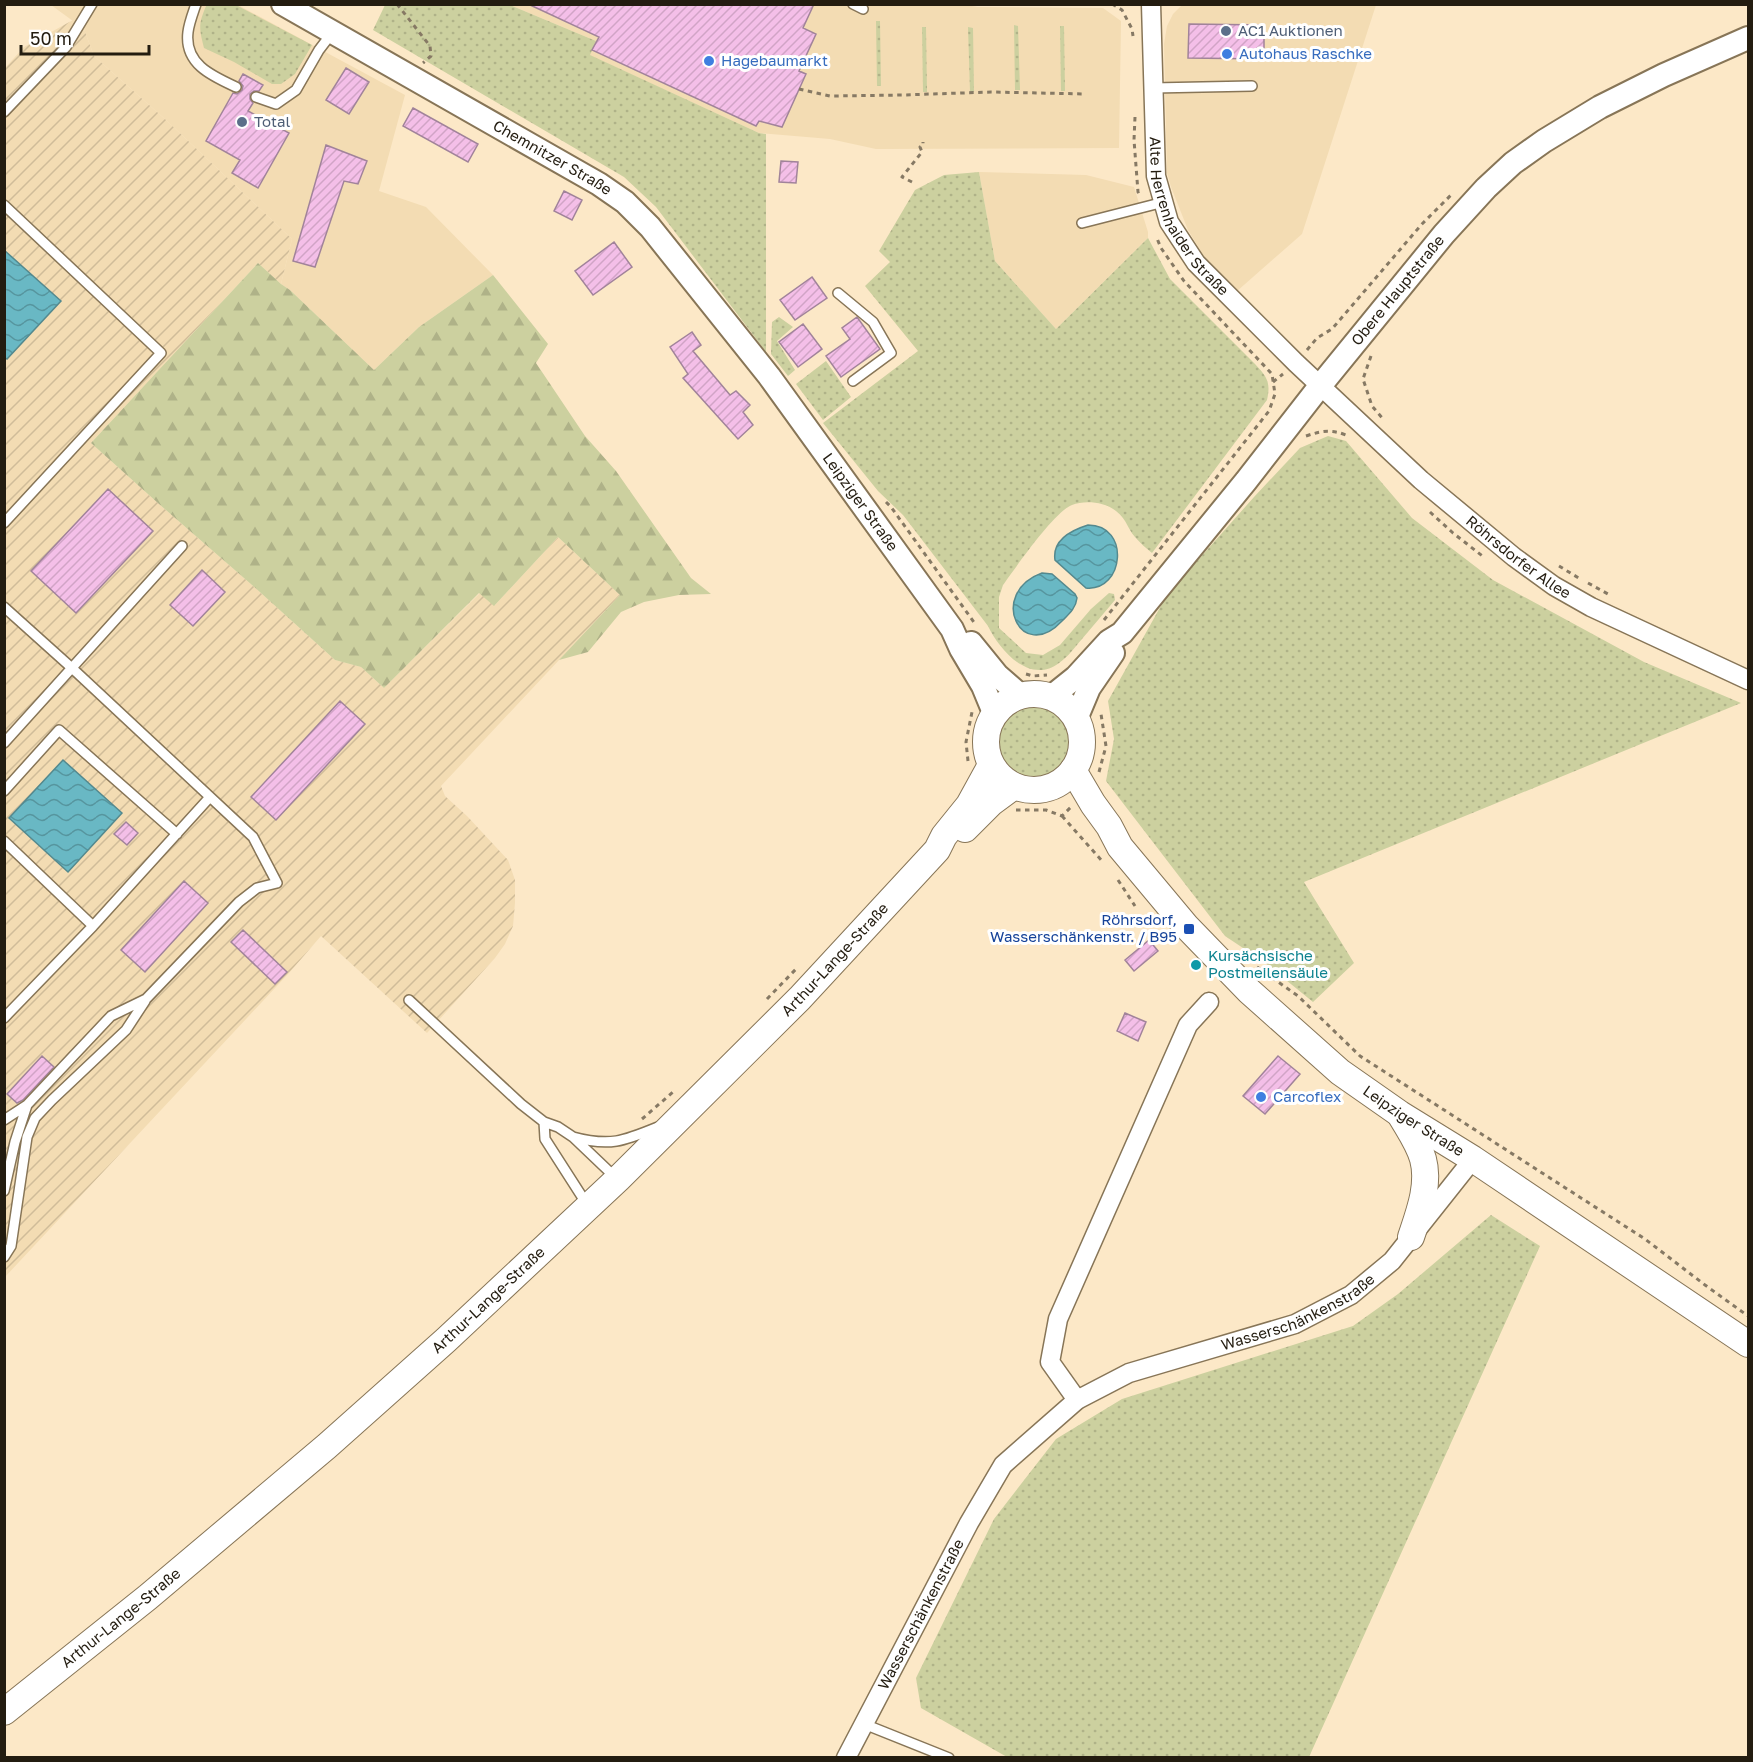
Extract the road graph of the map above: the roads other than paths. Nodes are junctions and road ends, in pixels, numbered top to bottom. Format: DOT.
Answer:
graph roads {
  1 [pos="92,4"];
  2 [pos="196,4"];
  3 [pos="283,4"];
  4 [pos="853,4"];
  5 [pos="1151,4"];
  6 [pos="864,9"];
  7 [pos="332,33"];
  8 [pos="1749,38"];
  9 [pos="1252,86"];
  10 [pos="236,87"];
  11 [pos="1153,88"];
  12 [pos="256,97"];
  13 [pos="4,112"];
  14 [pos="1164,202"];
  15 [pos="4,204"];
  16 [pos="1082,223"];
  17 [pos="838,292"];
  18 [pos="769,376"];
  19 [pos="853,381"];
  20 [pos="1320,386"];
  21 [pos="4,523"];
  22 [pos="182,546"];
  23 [pos="4,608"];
  24 [pos="952,629"];
  25 [pos="1122,633"];
  26 [pos="73,669"];
  27 [pos="1749,680"];
  28 [pos="1022,685"];
  29 [pos="1051,686"];
  30 [pos="984,712"];
  31 [pos="1076,719"];
  32 [pos="4,743"];
  33 [pos="980,764"];
  34 [pos="1073,770"];
  35 [pos="1014,786"];
  36 [pos="1052,787"];
  37 [pos="4,791"];
  38 [pos="210,797"];
  39 [pos="177,834"];
  40 [pos="4,841"];
  41 [pos="937,849"];
  42 [pos="1115,858"];
  43 [pos="93,926"];
  44 [pos="146,999"];
  45 [pos="409,1000"];
  46 [pos="1209,1002"];
  47 [pos="4,1018"];
  48 [pos="27,1105"];
  49 [pos="1400,1114"];
  50 [pos="677,1119"];
  51 [pos="4,1120"];
  52 [pos="544,1122"];
  53 [pos="573,1137"];
  54 [pos="1473,1159"];
  55 [pos="618,1179"];
  56 [pos="4,1191"];
  57 [pos="589,1206"];
  58 [pos="1411,1238"];
  59 [pos="4,1257"];
  60 [pos="1749,1344"];
  61 [pos="1077,1400"];
  62 [pos="4,1712"];
  63 [pos="864,1724"];
  64 [pos="846,1758"];
  65 [pos="949,1758"];
  1 -- 13 [label="lane"];
  2 -- 10 [label="lane"];
  3 -- 7 [label="street, Chemnitzer Straße"];
  4 -- 6 [label="lane"];
  5 -- 11 [label="street, Alte Herrenhaider Straße"];
  7 -- 12 [label="lane"];
  7 -- 18 [label="street, Chemnitzer Straße"];
  8 -- 20 [label="street, Obere Hauptstraße"];
  9 -- 11 [label="lane"];
  11 -- 14 [label="street, Alte Herrenhaider Straße"];
  14 -- 16 [label="lane"];
  14 -- 20 [label="street, Alte Herrenhaider Straße"];
  15 -- 21 [label="lane"];
  17 -- 19 [label="lane"];
  18 -- 24 [label="street, Leipziger Straße"];
  20 -- 25 [label="street, Obere Hauptstraße"];
  20 -- 27 [label="street, Röhrsdorfer Allee"];
  22 -- 26 [label="lane"];
  23 -- 26 [label="lane"];
  24 -- 28 [label="street, Leipziger Straße"];
  24 -- 30 [label="street, Leipziger Straße"];
  25 -- 29 [label="street, Obere Hauptstraße"];
  25 -- 31 [label="street, Obere Hauptstraße"];
  26 -- 32 [label="lane"];
  26 -- 38 [label="lane"];
  28 -- 29 [label="main road"];
  28 -- 30 [label="main road"];
  29 -- 31 [label="main road"];
  30 -- 33 [label="main road"];
  31 -- 34 [label="main road"];
  33 -- 35 [label="main road"];
  33 -- 41 [label="main road, Arthur-Lange-Straße"];
  34 -- 36 [label="main road"];
  34 -- 42 [label="main road, Leipziger Straße"];
  35 -- 36 [label="main road"];
  35 -- 41 [label="main road, Arthur-Lange-Straße"];
  36 -- 42 [label="main road, Leipziger Straße"];
  37 -- 39 [label="lane"];
  38 -- 39 [label="lane"];
  38 -- 44 [label="lane"];
  39 -- 43 [label="lane"];
  40 -- 43 [label="lane"];
  41 -- 50 [label="main road, Arthur-Lange-Straße"];
  42 -- 49 [label="main road, Leipziger Straße"];
  43 -- 47 [label="lane"];
  44 -- 48 [label="lane"];
  44 -- 59 [label="lane"];
  45 -- 52 [label="lane"];
  46 -- 61 [label="street"];
  48 -- 51 [label="lane"];
  48 -- 56 [label="lane"];
  49 -- 54 [label="main road, Leipziger Straße"];
  49 -- 58 [label="main road"];
  50 -- 53 [label="lane"];
  50 -- 55 [label="main road, Arthur-Lange-Straße"];
  52 -- 53 [label="lane"];
  52 -- 57 [label="lane"];
  53 -- 55 [label="lane"];
  54 -- 58 [label="street, Wasserschänkenstraße"];
  54 -- 60 [label="main road, Leipziger Straße"];
  55 -- 57 [label="main road, Arthur-Lange-Straße"];
  57 -- 62 [label="main road, Arthur-Lange-Straße"];
  58 -- 61 [label="street, Wasserschänkenstraße"];
  61 -- 63 [label="street, Wasserschänkenstraße"];
  63 -- 64 [label="street, Wasserschänkenstraße"];
  63 -- 65 [label="lane"];
}
